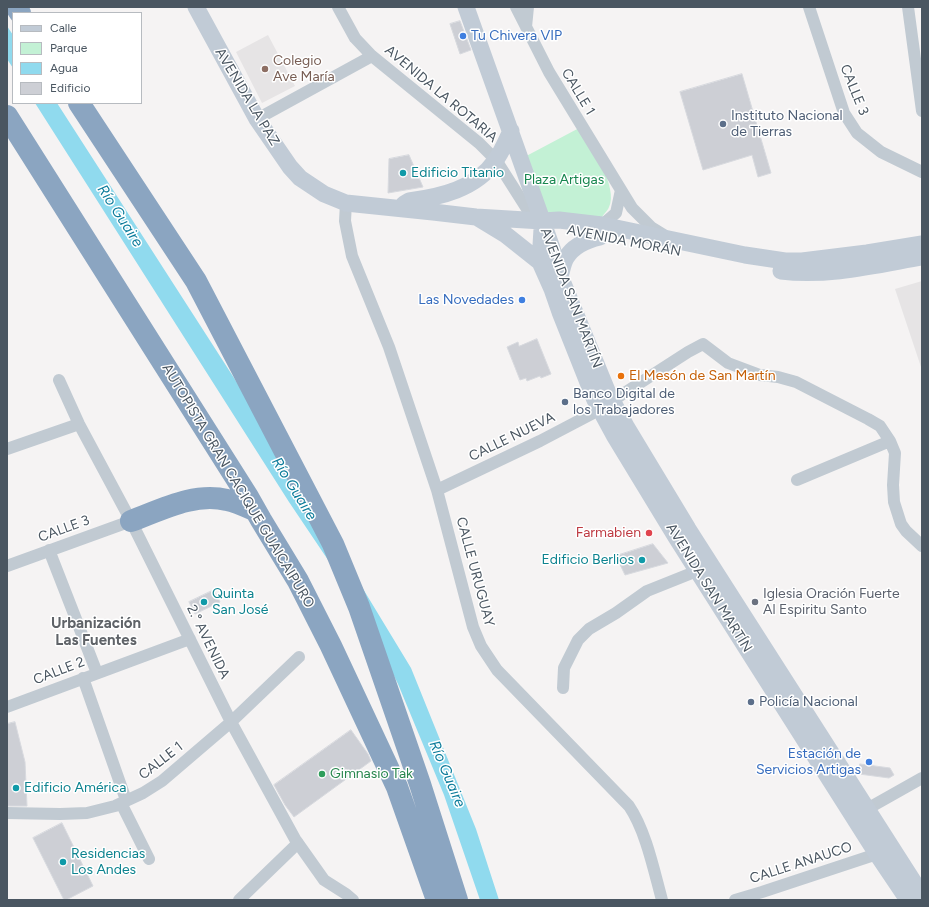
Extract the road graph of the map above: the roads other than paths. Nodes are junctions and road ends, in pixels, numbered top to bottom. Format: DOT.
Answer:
graph roads {
  1 [pos="196,7"];
  2 [pos="338,7"];
  3 [pos="466,7"];
  4 [pos="516,7"];
  5 [pos="528,7"];
  6 [pos="809,7"];
  7 [pos="908,7"];
  8 [pos="526,28"];
  9 [pos="372,56"];
  10 [pos="80,104"];
  11 [pos="922,111"];
  12 [pos="7,116"];
  13 [pos="257,119"];
  14 [pos="511,131"];
  15 [pos="496,160"];
  16 [pos="922,172"];
  17 [pos="621,190"];
  18 [pos="346,204"];
  19 [pos="395,208"];
  20 [pos="476,217"];
  21 [pos="542,221"];
  22 [pos="601,231"];
  23 [pos="670,239"];
  24 [pos="922,244"];
  25 [pos="922,257"];
  26 [pos="540,262"];
  27 [pos="560,276"];
  28 [pos="59,380"];
  29 [pos="606,405"];
  30 [pos="79,424"];
  31 [pos="890,440"];
  32 [pos="7,449"];
  33 [pos="797,480"];
  34 [pos="437,490"];
  35 [pos="256,511"];
  36 [pos="131,521"];
  37 [pos="922,546"];
  38 [pos="49,550"];
  39 [pos="7,566"];
  40 [pos="697,571"];
  41 [pos="190,639"];
  42 [pos="300,657"];
  43 [pos="97,673"];
  44 [pos="83,678"];
  45 [pos="563,688"];
  46 [pos="7,707"];
  47 [pos="231,722"];
  48 [pos="922,778"];
  49 [pos="124,801"];
  50 [pos="867,809"];
  51 [pos="7,813"];
  52 [pos="298,844"];
  53 [pos="877,854"];
  54 [pos="149,859"];
  55 [pos="922,895"];
  56 [pos="239,900"];
  57 [pos="352,900"];
  58 [pos="437,900"];
  59 [pos="457,900"];
  60 [pos="662,900"];
  61 [pos="735,900"];
  62 [pos="908,900"];
  1 -- 13 [label="main road, AVENIDA LA PAZ"];
  2 -- 9 [label="street, AVENIDA LA ROTARIA"];
  3 -- 14 [label="main road"];
  4 -- 8 [label="street, CALLE 1"];
  5 -- 8 [label="street"];
  6 -- 16 [label="street, CALLE 3"];
  7 -- 11 [label="street"];
  8 -- 17 [label="street, CALLE 1"];
  9 -- 13 [label="street"];
  9 -- 15 [label="street, AVENIDA LA ROTARIA"];
  10 -- 59 [label="highway"];
  12 -- 35 [label="highway, AUTOPISTA GRAN CACIQUE GUAICAIPURO"];
  13 -- 18 [label="main road, AVENIDA LA PAZ"];
  14 -- 15 [label="main road, AVENIDA LA PAZ"];
  14 -- 21 [label="main road"];
  15 -- 19 [label="main road, AVENIDA LA PAZ"];
  15 -- 21 [label="street, AVENIDA LA ROTARIA"];
  17 -- 22 [label="street"];
  17 -- 23 [label="street, CALLE 1"];
  18 -- 19 [label="main road, AVENIDA LA PAZ"];
  18 -- 34 [label="street, CALLE URUGUAY"];
  19 -- 20 [label="main road, AVENIDA LA PAZ"];
  20 -- 21 [label="main road, AVENIDA LA PAZ"];
  20 -- 26 [label="main road"];
  21 -- 22 [label="main road, AVENIDA MORÁN"];
  21 -- 26 [label="main road, AVENIDA SAN MARTÍN"];
  21 -- 27 [label="main road, AVENIDA SAN MARTÍN"];
  22 -- 23 [label="main road, AVENIDA MORÁN"];
  22 -- 25 [label="main road, AVENIDA MORÁN"];
  22 -- 27 [label="main road"];
  23 -- 24 [label="main road, AVENIDA MORÁN"];
  26 -- 29 [label="main road, AVENIDA SAN MARTÍN"];
  27 -- 29 [label="main road, AVENIDA SAN MARTÍN"];
  28 -- 30 [label="street, 2.° AVENIDA"];
  29 -- 31 [label="street, CALLE NUEVA"];
  29 -- 34 [label="street, CALLE NUEVA"];
  29 -- 40 [label="main road, AVENIDA SAN MARTÍN"];
  29 -- 50 [label="main road, AVENIDA SAN MARTÍN"];
  30 -- 32 [label="street"];
  30 -- 36 [label="street, 2.° AVENIDA"];
  31 -- 33 [label="street"];
  31 -- 37 [label="street"];
  34 -- 60 [label="street, CALLE URUGUAY"];
  35 -- 36 [label="highway"];
  35 -- 58 [label="highway, AUTOPISTA GRAN CACIQUE GUAICAIPURO"];
  36 -- 38 [label="street, CALLE 3"];
  36 -- 41 [label="street, 2.° AVENIDA"];
  38 -- 39 [label="street, CALLE 3"];
  38 -- 43 [label="street"];
  40 -- 45 [label="street"];
  40 -- 53 [label="main road, AVENIDA SAN MARTÍN"];
  41 -- 43 [label="street, CALLE 2"];
  41 -- 47 [label="street, 2.° AVENIDA"];
  42 -- 47 [label="street, CALLE 1"];
  43 -- 44 [label="street, CALLE 2"];
  44 -- 46 [label="street, CALLE 2"];
  44 -- 49 [label="street"];
  47 -- 49 [label="street, CALLE 1"];
  47 -- 52 [label="street, 2.° AVENIDA"];
  48 -- 50 [label="street"];
  49 -- 51 [label="street, CALLE 1"];
  49 -- 54 [label="street"];
  50 -- 55 [label="main road, AVENIDA SAN MARTÍN"];
  52 -- 56 [label="street"];
  52 -- 57 [label="street, 2.° AVENIDA"];
  53 -- 61 [label="street, CALLE ANAUCO"];
  53 -- 62 [label="main road, AVENIDA SAN MARTÍN"];
}
